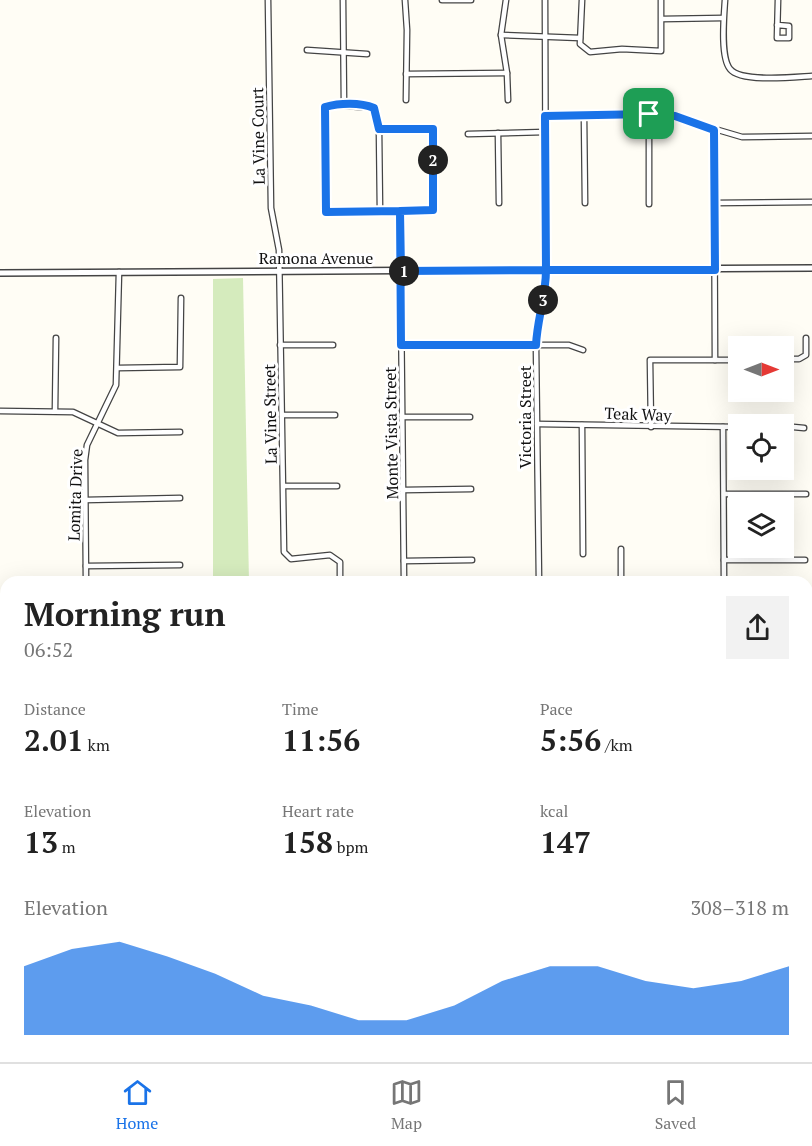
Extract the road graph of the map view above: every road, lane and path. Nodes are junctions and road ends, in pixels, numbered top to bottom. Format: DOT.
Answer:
graph roads {
  1 [pos="268,0"];
  2 [pos="343,0"];
  3 [pos="405,0"];
  4 [pos="442,0"];
  5 [pos="471,0"];
  6 [pos="506,0"];
  7 [pos="545,0"];
  8 [pos="582,0"];
  9 [pos="661,0"];
  10 [pos="725,0"];
  11 [pos="778,0"];
  12 [pos="723,18"];
  13 [pos="662,19"];
  14 [pos="777,25"];
  15 [pos="501,35"];
  16 [pos="580,38"];
  17 [pos="545,39"];
  18 [pos="308,50"];
  19 [pos="343,53"];
  20 [pos="367,54"];
  21 [pos="507,73"];
  22 [pos="406,74"];
  23 [pos="812,76"];
  24 [pos="406,100"];
  25 [pos="508,100"];
  26 [pos="344,105"];
  27 [pos="649,114"];
  28 [pos="545,116"];
  29 [pos="584,116"];
  30 [pos="379,129"];
  31 [pos="714,130"];
  32 [pos="545,132"];
  33 [pos="498,133"];
  34 [pos="468,134"];
  35 [pos="812,136"];
  36 [pos="812,202"];
  37 [pos="499,203"];
  38 [pos="585,203"];
  39 [pos="714,203"];
  40 [pos="649,204"];
  41 [pos="400,211"];
  42 [pos="380,212"];
  43 [pos="812,268"];
  44 [pos="546,270"];
  45 [pos="715,270"];
  46 [pos="279,271"];
  47 [pos="401,271"];
  48 [pos="119,272"];
  49 [pos="0,273"];
  50 [pos="181,298"];
  51 [pos="56,338"];
  52 [pos="806,338"];
  53 [pos="280,345"];
  54 [pos="333,345"];
  55 [pos="401,345"];
  56 [pos="536,345"];
  57 [pos="583,350"];
  58 [pos="794,359"];
  59 [pos="715,360"];
  60 [pos="728,360"];
  61 [pos="118,368"];
  62 [pos="0,411"];
  63 [pos="55,411"];
  64 [pos="282,415"];
  65 [pos="335,415"];
  66 [pos="402,417"];
  67 [pos="470,417"];
  68 [pos="98,423"];
  69 [pos="537,424"];
  70 [pos="582,425"];
  71 [pos="723,427"];
  72 [pos="728,427"];
  73 [pos="794,427"];
  74 [pos="651,428"];
  75 [pos="804,428"];
  76 [pos="180,432"];
  77 [pos="284,486"];
  78 [pos="337,486"];
  79 [pos="471,489"];
  80 [pos="404,490"];
  81 [pos="724,494"];
  82 [pos="806,494"];
  83 [pos="180,498"];
  84 [pos="85,500"];
  85 [pos="621,549"];
  86 [pos="583,554"];
  87 [pos="472,560"];
  88 [pos="804,560"];
  89 [pos="404,561"];
  90 [pos="724,561"];
  91 [pos="180,565"];
  92 [pos="86,566"];
  93 [pos="86,576"];
  94 [pos="340,576"];
  95 [pos="404,576"];
  96 [pos="539,576"];
  97 [pos="621,576"];
  98 [pos="724,576"];
  1 -- 46 [label="street, La Vine Court"];
  2 -- 19 [label="street"];
  3 -- 22 [label="street"];
  4 -- 5 [label="street"];
  6 -- 15 [label="street"];
  7 -- 17 [label="street, Victoria Street"];
  8 -- 16 [label="street"];
  9 -- 13 [label="street"];
  10 -- 12 [label="street"];
  11 -- 14 [label="street"];
  12 -- 13 [label="street"];
  12 -- 23 [label="street"];
  13 -- 16 [label="street"];
  15 -- 17 [label="street"];
  15 -- 21 [label="street"];
  16 -- 17 [label="street"];
  17 -- 28 [label="street, Victoria Street"];
  18 -- 19 [label="street"];
  19 -- 20 [label="street"];
  19 -- 26 [label="street"];
  21 -- 22 [label="street"];
  21 -- 25 [label="street"];
  22 -- 24 [label="street"];
  26 -- 30 [label="street"];
  26 -- 42 [label="street"];
  27 -- 29 [label="street"];
  27 -- 31 [label="street"];
  27 -- 40 [label="street"];
  28 -- 29 [label="street"];
  28 -- 32 [label="street, Victoria Street"];
  29 -- 38 [label="street"];
  30 -- 41 [label="street"];
  30 -- 42 [label="street"];
  31 -- 35 [label="street"];
  31 -- 39 [label="street"];
  32 -- 33 [label="street"];
  32 -- 44 [label="street, Victoria Street"];
  33 -- 34 [label="street"];
  33 -- 37 [label="street"];
  36 -- 39 [label="street"];
  39 -- 45 [label="street"];
  41 -- 42 [label="street"];
  41 -- 47 [label="street, Monte Vista Street"];
  43 -- 45 [label="street, Ramona Avenue"];
  44 -- 45 [label="street, Ramona Avenue"];
  44 -- 47 [label="street, Ramona Avenue"];
  44 -- 56 [label="street, Victoria Street"];
  45 -- 59 [label="street"];
  46 -- 47 [label="street, Ramona Avenue"];
  46 -- 48 [label="street, Ramona Avenue"];
  46 -- 53 [label="street, La Vine Street"];
  47 -- 55 [label="street, Monte Vista Street"];
  48 -- 49 [label="street, Ramona Avenue"];
  48 -- 61 [label="street, Lomita Drive"];
  50 -- 61 [label="street"];
  51 -- 63 [label="street"];
  52 -- 58 [label="street"];
  53 -- 54 [label="street"];
  53 -- 64 [label="street, La Vine Street"];
  55 -- 56 [label="street"];
  55 -- 66 [label="street, Monte Vista Street"];
  56 -- 57 [label="street"];
  56 -- 69 [label="street, Victoria Street"];
  59 -- 60 [label="street"];
  59 -- 74 [label="street"];
  61 -- 68 [label="street, Lomita Drive"];
  62 -- 63 [label="street"];
  63 -- 68 [label="street"];
  64 -- 65 [label="street"];
  64 -- 77 [label="street, La Vine Street"];
  66 -- 67 [label="street"];
  66 -- 80 [label="street, Monte Vista Street"];
  68 -- 76 [label="street"];
  68 -- 84 [label="street, Lomita Drive"];
  69 -- 70 [label="street, Teak Way"];
  69 -- 96 [label="street, Victoria Street"];
  70 -- 74 [label="street, Teak Way"];
  70 -- 86 [label="street"];
  71 -- 72 [label="street, Teak Way"];
  71 -- 74 [label="street, Teak Way"];
  71 -- 81 [label="street"];
  73 -- 75 [label="street"];
  77 -- 78 [label="street"];
  77 -- 94 [label="street, La Vine Street"];
  79 -- 80 [label="street"];
  80 -- 89 [label="street, Monte Vista Street"];
  81 -- 82 [label="street"];
  81 -- 90 [label="street"];
  83 -- 84 [label="street"];
  84 -- 92 [label="street, Lomita Drive"];
  85 -- 97 [label="street"];
  87 -- 89 [label="street"];
  88 -- 90 [label="street"];
  89 -- 95 [label="street, Monte Vista Street"];
  90 -- 98 [label="street"];
  91 -- 92 [label="street"];
  92 -- 93 [label="street, Lomita Drive"];
}
